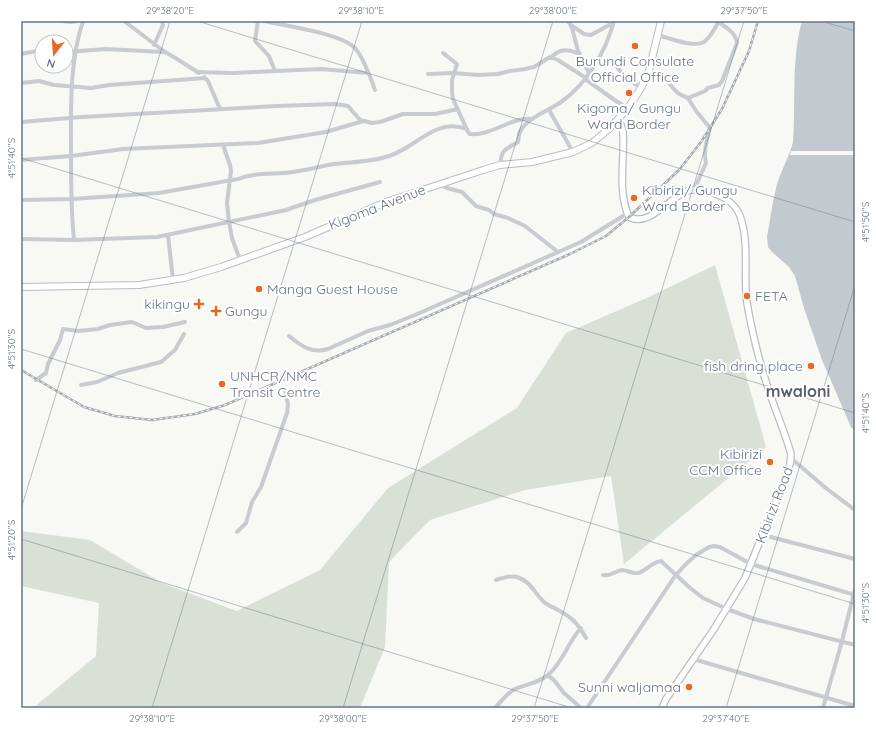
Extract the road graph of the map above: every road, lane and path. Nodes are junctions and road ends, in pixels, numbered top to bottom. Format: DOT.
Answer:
graph roads {
  1 [pos="63,21"];
  2 [pos="77,21"];
  3 [pos="83,21"];
  4 [pos="124,21"];
  5 [pos="162,21"];
  6 [pos="258,21"];
  7 [pos="264,21"];
  8 [pos="660,21"];
  9 [pos="719,22"];
  10 [pos="569,23"];
  11 [pos="613,23"];
  12 [pos="658,35"];
  13 [pos="154,45"];
  14 [pos="34,52"];
  15 [pos="75,52"];
  16 [pos="165,52"];
  17 [pos="443,53"];
  18 [pos="21,54"];
  19 [pos="579,54"];
  20 [pos="551,57"];
  21 [pos="618,67"];
  22 [pos="275,71"];
  23 [pos="649,71"];
  24 [pos="197,72"];
  25 [pos="368,73"];
  26 [pos="454,73"];
  27 [pos="589,73"];
  28 [pos="428,74"];
  29 [pos="205,78"];
  30 [pos="586,78"];
  31 [pos="21,83"];
  32 [pos="72,88"];
  33 [pos="641,88"];
  34 [pos="375,90"];
  35 [pos="688,98"];
  36 [pos="628,108"];
  37 [pos="220,109"];
  38 [pos="458,109"];
  39 [pos="549,110"];
  40 [pos="71,118"];
  41 [pos="532,119"];
  42 [pos="618,120"];
  43 [pos="362,121"];
  44 [pos="21,122"];
  45 [pos="467,129"];
  46 [pos="223,145"];
  47 [pos="573,152"];
  48 [pos="71,156"];
  49 [pos="21,160"];
  50 [pos="500,165"];
  51 [pos="229,180"];
  52 [pos="380,182"];
  53 [pos="440,184"];
  54 [pos="694,190"];
  55 [pos="72,199"];
  56 [pos="21,200"];
  57 [pos="628,213"];
  58 [pos="229,222"];
  59 [pos="168,235"];
  60 [pos="21,239"];
  61 [pos="74,240"];
  62 [pos="558,252"];
  63 [pos="240,260"];
  64 [pos="173,280"];
  65 [pos="21,286"];
  66 [pos="185,322"];
  67 [pos="184,334"];
  68 [pos="289,336"];
  69 [pos="36,380"];
  70 [pos="81,385"];
  71 [pos="285,390"];
  72 [pos="792,459"];
  73 [pos="855,510"];
  74 [pos="238,532"];
  75 [pos="763,535"];
  76 [pos="855,559"];
  77 [pos="751,564"];
  78 [pos="604,575"];
  79 [pos="675,576"];
  80 [pos="496,580"];
  81 [pos="855,589"];
  82 [pos="854,595"];
  83 [pos="727,610"];
  84 [pos="581,628"];
  85 [pos="586,638"];
  86 [pos="842,641"];
  87 [pos="855,645"];
  88 [pos="693,660"];
  89 [pos="548,676"];
  90 [pos="826,697"];
  91 [pos="855,706"];
  92 [pos="495,708"];
  93 [pos="581,708"];
  94 [pos="586,708"];
  95 [pos="662,708"];
  96 [pos="823,708"];
  1 -- 2 [label="street"];
  3 -- 15 [label="street"];
  4 -- 13 [label="street"];
  5 -- 13 [label="street"];
  6 -- 22 [label="street"];
  7 -- 25 [label="street"];
  8 -- 12 [label="main road, Kigoma Avenue"];
  9 -- 12 [label="street"];
  9 -- 35 [label="street"];
  10 -- 11 [label="street"];
  10 -- 19 [label="street"];
  11 -- 27 [label="street"];
  12 -- 23 [label="main road, Kigoma Avenue"];
  13 -- 16 [label="street"];
  14 -- 18 [label="street"];
  15 -- 16 [label="street"];
  15 -- 32 [label="street"];
  16 -- 24 [label="street"];
  17 -- 26 [label="street"];
  19 -- 20 [label="street"];
  19 -- 27 [label="street"];
  20 -- 26 [label="street"];
  20 -- 30 [label="street"];
  21 -- 33 [label="street"];
  22 -- 24 [label="street"];
  22 -- 25 [label="street"];
  23 -- 33 [label="main road, Kigoma Avenue"];
  23 -- 35 [label="street"];
  24 -- 29 [label="street"];
  25 -- 34 [label="street"];
  26 -- 28 [label="street"];
  26 -- 38 [label="street"];
  27 -- 30 [label="street"];
  29 -- 32 [label="street"];
  29 -- 37 [label="street"];
  30 -- 36 [label="street"];
  30 -- 39 [label="street"];
  31 -- 32 [label="street"];
  32 -- 40 [label="street"];
  33 -- 36 [label="main road, Kigoma Avenue"];
  35 -- 54 [label="street"];
  36 -- 42 [label="main road, Kigoma Avenue"];
  37 -- 40 [label="street"];
  37 -- 43 [label="street"];
  38 -- 43 [label="street"];
  38 -- 45 [label="street"];
  39 -- 41 [label="street"];
  39 -- 47 [label="street"];
  40 -- 44 [label="street"];
  40 -- 48 [label="street"];
  41 -- 45 [label="street"];
  41 -- 50 [label="street"];
  42 -- 47 [label="main road, Kigoma Avenue"];
  42 -- 57 [label="street"];
  43 -- 46 [label="street"];
  45 -- 51 [label="street"];
  46 -- 48 [label="street"];
  46 -- 51 [label="street"];
  47 -- 50 [label="main road, Kigoma Avenue"];
  48 -- 49 [label="street"];
  48 -- 55 [label="street"];
  50 -- 53 [label="main road, Kigoma Avenue"];
  51 -- 55 [label="street"];
  51 -- 58 [label="street"];
  52 -- 58 [label="street"];
  53 -- 62 [label="street"];
  53 -- 63 [label="main road, Kigoma Avenue"];
  54 -- 57 [label="street"];
  54 -- 72 [label="street, Kibirizi Road"];
  55 -- 56 [label="street"];
  55 -- 61 [label="street"];
  57 -- 62 [label="street"];
  58 -- 59 [label="street"];
  58 -- 63 [label="street"];
  59 -- 61 [label="street"];
  59 -- 64 [label="street"];
  60 -- 61 [label="street"];
  62 -- 68 [label="street"];
  63 -- 64 [label="main road, Kigoma Avenue"];
  64 -- 65 [label="main road, Kigoma Avenue"];
  66 -- 69 [label="street"];
  67 -- 70 [label="street"];
  71 -- 74 [label="street"];
  72 -- 73 [label="street"];
  72 -- 75 [label="street, Kibirizi Road"];
  75 -- 76 [label="street"];
  75 -- 77 [label="street, Kibirizi Road"];
  77 -- 79 [label="street"];
  77 -- 82 [label="street"];
  77 -- 83 [label="street, Kibirizi Road"];
  78 -- 79 [label="street"];
  79 -- 83 [label="street"];
  79 -- 94 [label="street"];
  80 -- 84 [label="street"];
  81 -- 82 [label="street"];
  82 -- 86 [label="street"];
  83 -- 86 [label="street"];
  83 -- 88 [label="street, Kibirizi Road"];
  84 -- 85 [label="street"];
  84 -- 89 [label="street"];
  86 -- 87 [label="street"];
  86 -- 90 [label="street"];
  88 -- 90 [label="street"];
  88 -- 95 [label="street, Kibirizi Road"];
  89 -- 92 [label="street"];
  89 -- 93 [label="street"];
  90 -- 91 [label="street"];
  90 -- 96 [label="street"];
}
